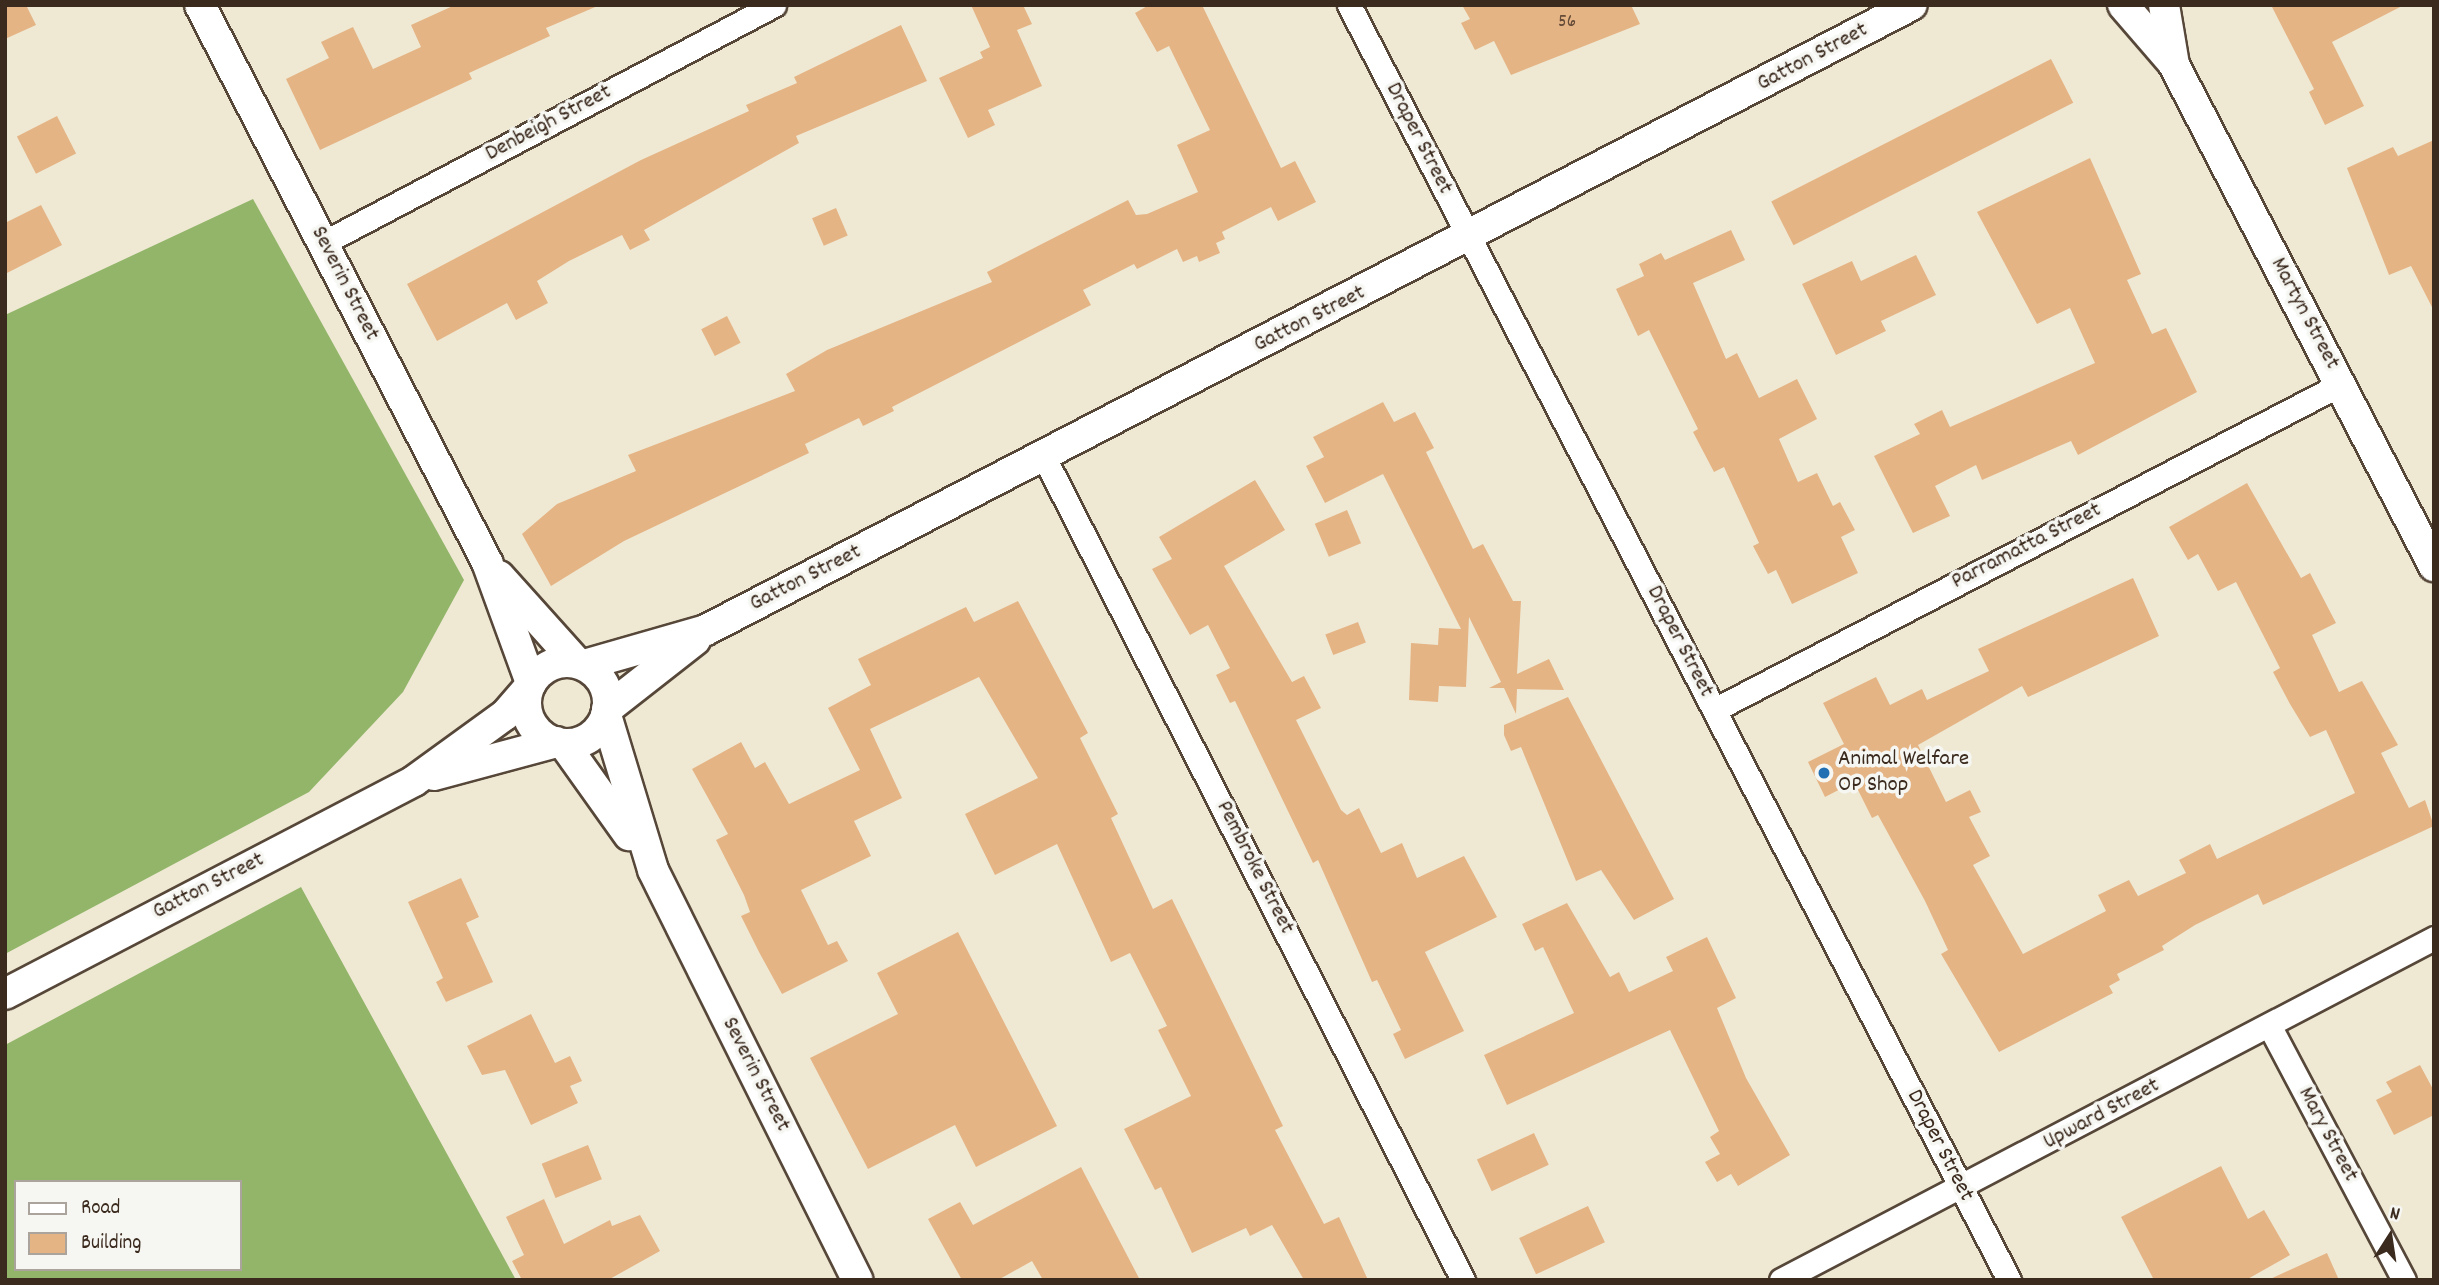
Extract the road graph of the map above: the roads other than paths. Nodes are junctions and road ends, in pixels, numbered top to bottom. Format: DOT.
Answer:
graph roads {
  1 [pos="200,5"];
  2 [pos="774,5"];
  3 [pos="1349,5"];
  4 [pos="1912,5"];
  5 [pos="2123,5"];
  6 [pos="2164,5"];
  7 [pos="2173,62"];
  8 [pos="1469,238"];
  9 [pos="323,243"];
  10 [pos="2341,384"];
  11 [pos="1044,457"];
  12 [pos="487,562"];
  13 [pos="2434,566"];
  14 [pos="706,630"];
  15 [pos="581,664"];
  16 [pos="530,686"];
  17 [pos="1714,709"];
  18 [pos="607,712"];
  19 [pos="561,743"];
  20 [pos="414,781"];
  21 [pos="653,870"];
  22 [pos="2430,944"];
  23 [pos="5,994"];
  24 [pos="2270,1027"];
  25 [pos="1961,1188"];
  26 [pos="858,1280"];
  27 [pos="1463,1280"];
  28 [pos="1781,1280"];
  29 [pos="2009,1280"];
  30 [pos="2404,1280"];
  1 -- 9 [label="street, Severin Street"];
  2 -- 9 [label="street, Denbeigh Street"];
  3 -- 8 [label="street, Draper Street"];
  4 -- 8 [label="street, Gatton Street"];
  5 -- 7 [label="street, Martyn Street"];
  6 -- 7 [label="street, Martyn Street"];
  7 -- 10 [label="street, Martyn Street"];
  8 -- 11 [label="street, Gatton Street"];
  8 -- 17 [label="street, Draper Street"];
  9 -- 12 [label="street, Severin Street"];
  10 -- 13 [label="street, Martyn Street"];
  10 -- 17 [label="street, Parramatta Street"];
  11 -- 14 [label="street, Gatton Street"];
  11 -- 27 [label="street, Pembroke Street"];
  12 -- 15 [label="street, Severin Street"];
  12 -- 16 [label="street, Severin Street"];
  14 -- 15 [label="street, Gatton Street"];
  14 -- 18 [label="street, Gatton Street"];
  15 -- 16 [label="street"];
  15 -- 18 [label="street"];
  16 -- 19 [label="street"];
  16 -- 20 [label="street, Gatton Street"];
  17 -- 25 [label="street, Draper Street"];
  18 -- 19 [label="street"];
  18 -- 21 [label="street, Severin Street"];
  19 -- 20 [label="street, Gatton Street"];
  19 -- 21 [label="street, Severin Street"];
  20 -- 23 [label="street, Gatton Street"];
  21 -- 26 [label="street, Severin Street"];
  22 -- 24 [label="street, Upward Street"];
  24 -- 25 [label="street, Upward Street"];
  24 -- 30 [label="street, Mary Street"];
  25 -- 28 [label="street, Upward Street"];
  25 -- 29 [label="street, Draper Street"];
}
